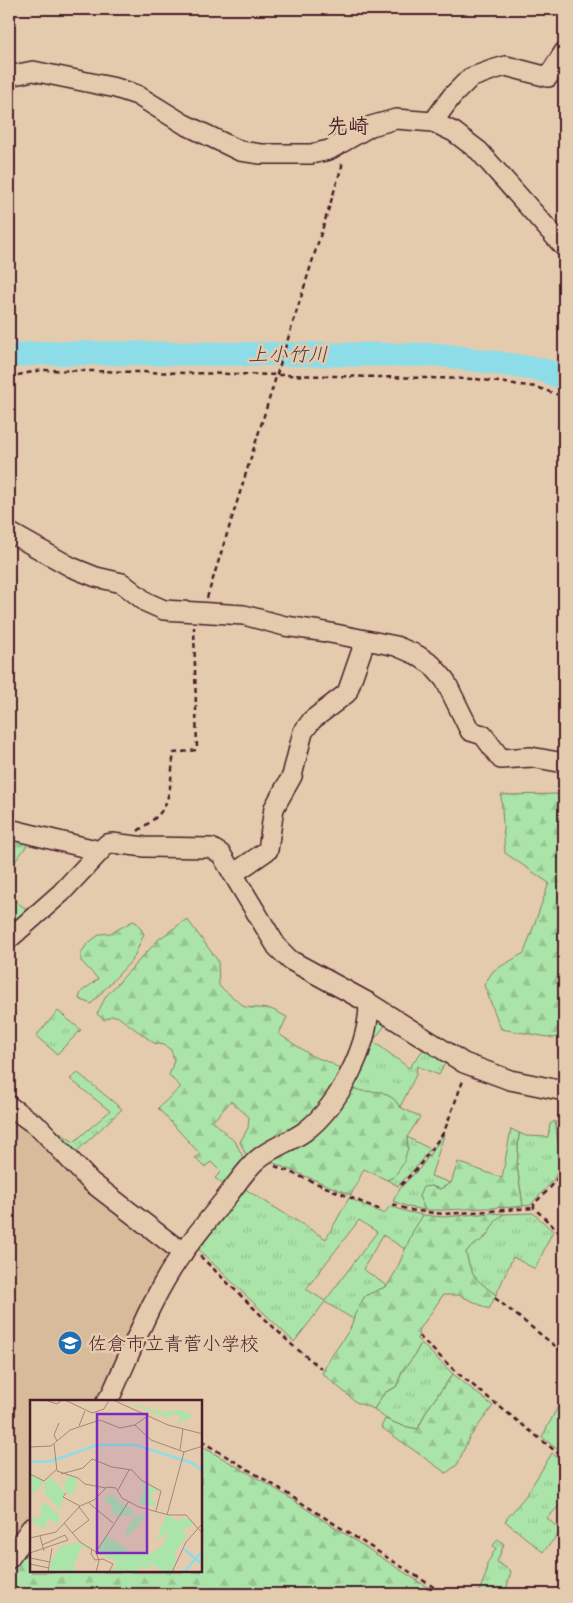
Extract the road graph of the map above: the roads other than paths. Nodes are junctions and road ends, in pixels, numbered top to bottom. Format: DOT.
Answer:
graph roads {
  1 [pos="564,52"];
  2 [pos="9,76"];
  3 [pos="433,122"];
  4 [pos="564,247"];
  5 [pos="9,532"];
  6 [pos="365,640"];
  7 [pos="564,763"];
  8 [pos="9,829"];
  9 [pos="100,851"];
  10 [pos="233,874"];
  11 [pos="9,939"];
  12 [pos="369,1003"];
  13 [pos="564,1091"];
  14 [pos="9,1106"];
  15 [pos="186,1249"];
  16 [pos="107,1400"];
  17 [pos="30,1529"];
  18 [pos="9,1559"];
  1 -- 3 [label="street"];
  2 -- 3 [label="street"];
  3 -- 4 [label="street"];
  5 -- 6 [label="street"];
  6 -- 7 [label="street"];
  6 -- 10 [label="street"];
  8 -- 9 [label="street"];
  9 -- 10 [label="street"];
  9 -- 11 [label="street"];
  10 -- 12 [label="street"];
  12 -- 13 [label="street"];
  12 -- 15 [label="street"];
  14 -- 15 [label="street"];
  15 -- 16 [label="street"];
  17 -- 18 [label="street"];
}
